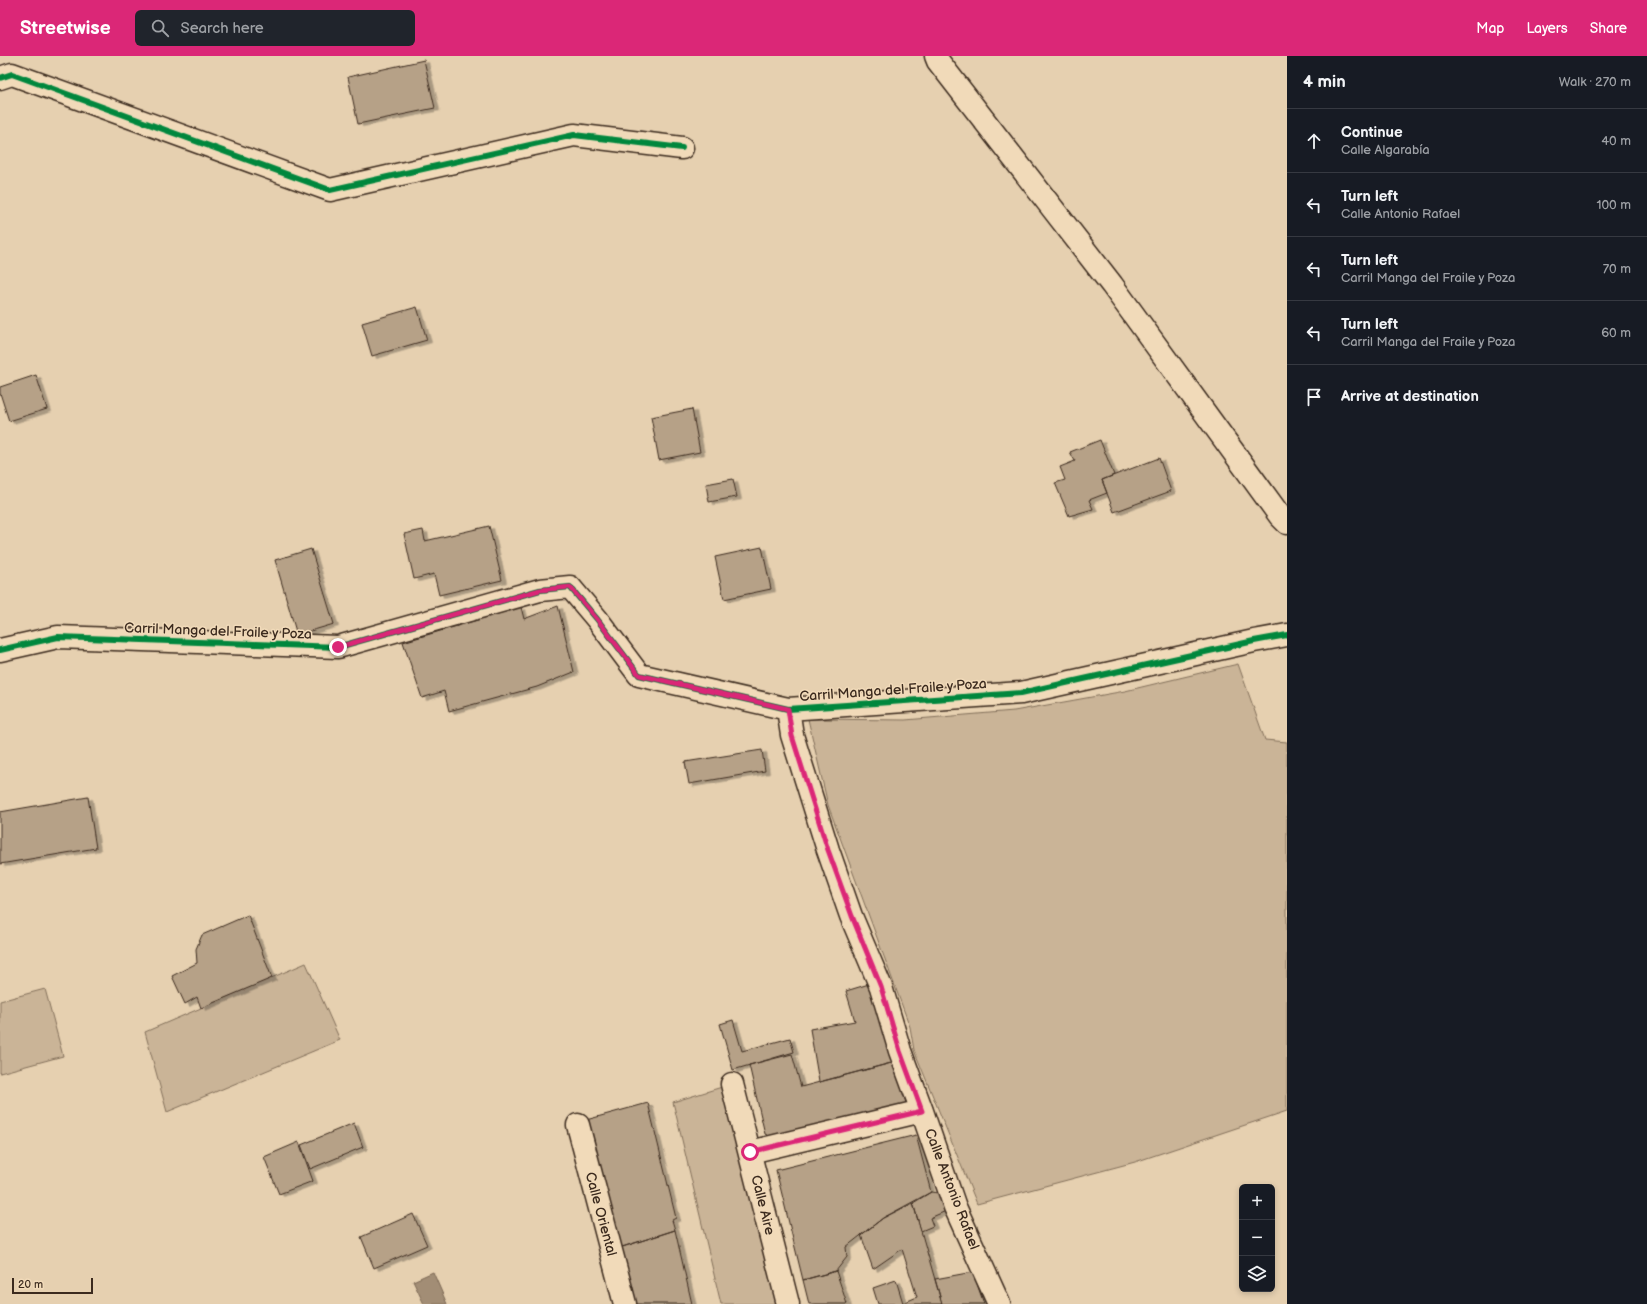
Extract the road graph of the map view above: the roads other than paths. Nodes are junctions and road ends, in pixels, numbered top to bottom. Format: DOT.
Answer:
graph roads {
  1 [pos="936,56"];
  2 [pos="0,78"];
  3 [pos="682,148"];
  4 [pos="1287,523"];
  5 [pos="1287,635"];
  6 [pos="0,650"];
  7 [pos="788,709"];
  8 [pos="732,1084"];
  9 [pos="922,1111"];
  10 [pos="578,1125"];
  11 [pos="750,1152"];
  12 [pos="625,1304"];
  13 [pos="788,1304"];
  14 [pos="999,1304"];
  1 -- 4 [label="street"];
  2 -- 3 [label="street"];
  5 -- 7 [label="street, Carril Manga del Fraile y Poza"];
  6 -- 7 [label="street, Carril Manga del Fraile y Poza"];
  7 -- 9 [label="street, Calle Antonio Rafael"];
  8 -- 11 [label="street, Calle Aire"];
  9 -- 11 [label="street"];
  9 -- 14 [label="street, Calle Antonio Rafael"];
  10 -- 12 [label="street, Calle Oriental"];
  11 -- 13 [label="street, Calle Aire"];
}
